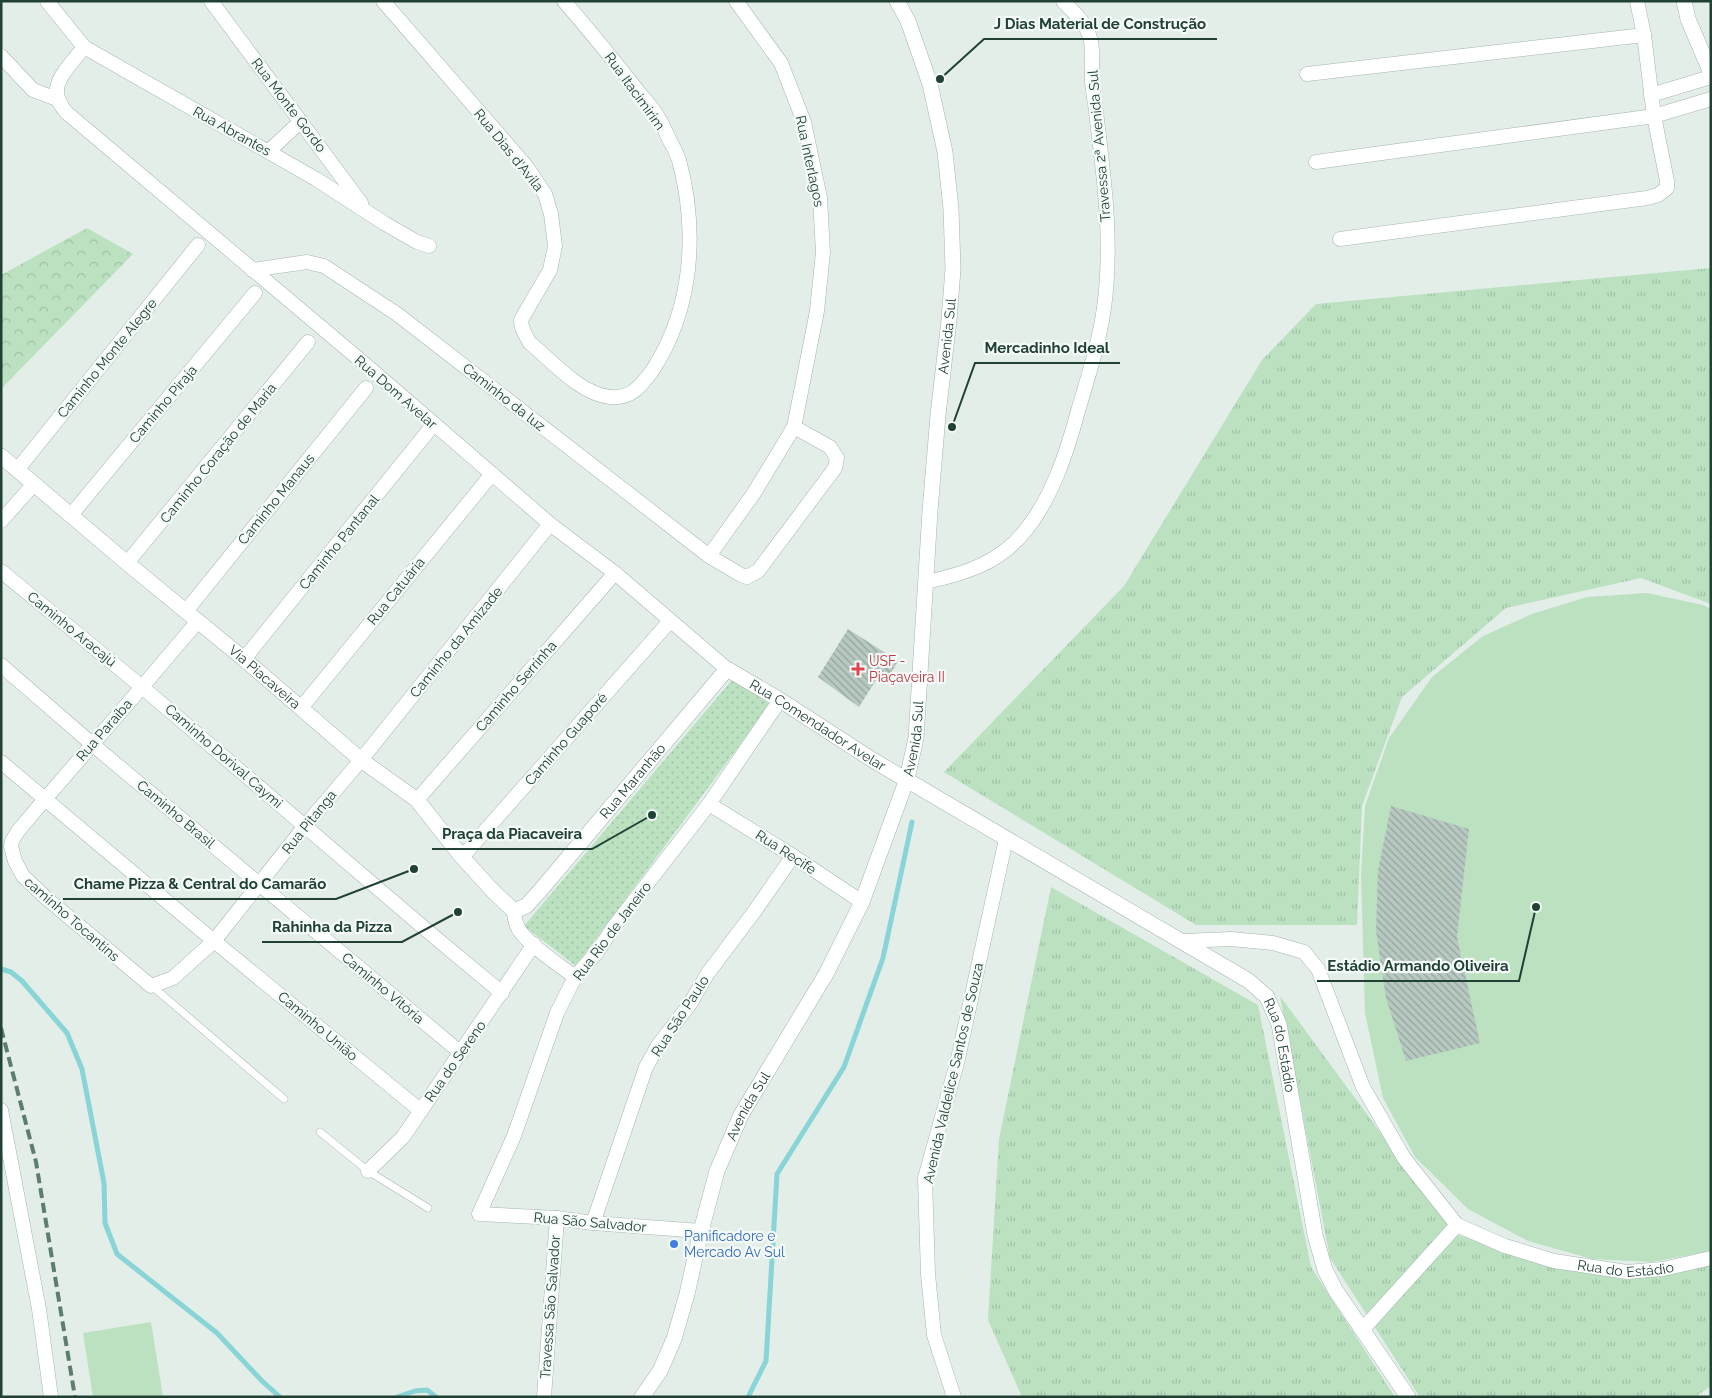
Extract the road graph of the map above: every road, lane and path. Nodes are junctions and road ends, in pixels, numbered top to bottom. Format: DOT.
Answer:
graph roads {
  1 [pos="47,1"];
  2 [pos="211,1"];
  3 [pos="383,1"];
  4 [pos="564,1"];
  5 [pos="736,1"];
  6 [pos="897,1"];
  7 [pos="1062,1"];
  8 [pos="1637,1"];
  9 [pos="1684,1"];
  10 [pos="1644,35"];
  11 [pos="84,47"];
  12 [pos="1,56"];
  13 [pos="1711,73"];
  14 [pos="1307,74"];
  15 [pos="1711,77"];
  16 [pos="1651,95"];
  17 [pos="56,98"];
  18 [pos="1711,99"];
  19 [pos="1654,116"];
  20 [pos="301,121"];
  21 [pos="268,151"];
  22 [pos="1316,162"];
  23 [pos="366,210"];
  24 [pos="1340,239"];
  25 [pos="198,246"];
  26 [pos="429,246"];
  27 [pos="252,270"];
  28 [pos="255,293"];
  29 [pos="308,342"];
  30 [pos="366,388"];
  31 [pos="582,388"];
  32 [pos="434,424"];
  33 [pos="794,427"];
  34 [pos="1,456"];
  35 [pos="17,470"];
  36 [pos="492,474"];
  37 [pos="34,484"];
  38 [pos="71,515"];
  39 [pos="1,521"];
  40 [pos="550,524"];
  41 [pos="709,556"];
  42 [pos="127,564"];
  43 [pos="1,571"];
  44 [pos="615,573"];
  45 [pos="926,582"];
  46 [pos="192,616"];
  47 [pos="670,621"];
  48 [pos="244,659"];
  49 [pos="1,665"];
  50 [pos="727,669"];
  51 [pos="142,687"];
  52 [pos="780,700"];
  53 [pos="301,708"];
  54 [pos="92,744"];
  55 [pos="361,760"];
  56 [pos="1,762"];
  57 [pos="907,779"];
  58 [pos="46,798"];
  59 [pos="417,800"];
  60 [pos="709,804"];
  61 [pos="305,826"];
  62 [pos="1006,839"];
  63 [pos="12,841"];
  64 [pos="793,856"];
  65 [pos="462,857"];
  66 [pos="259,885"];
  67 [pos="862,902"];
  68 [pos="514,911"];
  69 [pos="214,941"];
  70 [pos="1184,942"];
  71 [pos="534,944"];
  72 [pos="575,977"];
  73 [pos="151,986"];
  74 [pos="502,992"];
  75 [pos="461,1053"];
  76 [pos="284,1099"];
  77 [pos="1,1110"];
  78 [pos="421,1111"];
  79 [pos="320,1132"];
  80 [pos="368,1171"];
  81 [pos="428,1208"];
  82 [pos="479,1214"];
  83 [pos="557,1218"];
  84 [pos="593,1223"];
  85 [pos="1457,1225"];
  86 [pos="701,1231"];
  87 [pos="1711,1258"];
  88 [pos="1363,1329"];
  89 [pos="51,1397"];
  90 [pos="544,1397"];
  91 [pos="642,1397"];
  92 [pos="954,1397"];
  93 [pos="1408,1397"];
  1 -- 11 [label="street, Rua Abrantes"];
  2 -- 20 [label="street, Rua Monte Gordo"];
  3 -- 31 [label="street, Rua Dias d'Avila"];
  4 -- 31 [label="street, Rua Itacimirim"];
  5 -- 33 [label="street, Rua Interlagos"];
  6 -- 45 [label="street, Avenida Sul"];
  7 -- 45 [label="street, Travessa 2ª Avenida Sul"];
  8 -- 10 [label="street"];
  9 -- 13 [label="street"];
  10 -- 14 [label="street"];
  10 -- 16 [label="street"];
  11 -- 17 [label="street"];
  11 -- 21 [label="street, Rua Abrantes"];
  12 -- 17 [label="street"];
  15 -- 16 [label="street"];
  16 -- 19 [label="street"];
  17 -- 27 [label="street, Rua Dom Avelar"];
  18 -- 19 [label="street"];
  19 -- 22 [label="street"];
  19 -- 24 [label="street"];
  20 -- 21 [label="street"];
  20 -- 23 [label="street, Rua Monte Gordo"];
  21 -- 23 [label="street, Rua Abrantes"];
  23 -- 26 [label="street, Rua Abrantes"];
  25 -- 35 [label="street, Caminho Monte Alegre"];
  27 -- 32 [label="street, Rua Dom Avelar"];
  27 -- 41 [label="street, Caminho da luz"];
  28 -- 38 [label="street, Caminho Piraja"];
  29 -- 42 [label="street, Caminho Coração de Maria"];
  30 -- 46 [label="street, Caminho Manaus"];
  32 -- 36 [label="street, Rua Dom Avelar"];
  32 -- 48 [label="street, Caminho Pantanal"];
  33 -- 41 [label="street, Rua Interlagos"];
  33 -- 41 [label="street, Caminho da luz"];
  34 -- 35 [label="street, Via Piacaveira"];
  35 -- 37 [label="street, Via Piacaveira"];
  36 -- 40 [label="street, Rua Dom Avelar"];
  36 -- 53 [label="street, Rua Catuária"];
  37 -- 38 [label="street, Via Piacaveira"];
  37 -- 39 [label="street"];
  38 -- 42 [label="street, Via Piacaveira"];
  40 -- 44 [label="street, Rua Dom Avelar"];
  40 -- 55 [label="street, Caminho da Amizade"];
  42 -- 46 [label="street, Via Piacaveira"];
  43 -- 51 [label="street, Caminho Aracajú"];
  44 -- 47 [label="street, Rua Dom Avelar"];
  44 -- 59 [label="street, Caminho Serrinha"];
  45 -- 57 [label="street, Avenida Sul"];
  46 -- 48 [label="street, Via Piacaveira"];
  46 -- 51 [label="street, Rua Paraíba"];
  47 -- 50 [label="street, Rua Dom Avelar"];
  47 -- 65 [label="street, Caminho Guaporé"];
  48 -- 53 [label="street, Via Piacaveira"];
  49 -- 54 [label="street, Caminho Brasil"];
  50 -- 52 [label="street, Rua Comendador Avelar"];
  50 -- 68 [label="street, Rua Maranhão"];
  51 -- 54 [label="street, Rua Paraíba"];
  51 -- 61 [label="street, Caminho Dorival Caymi"];
  52 -- 57 [label="street, Rua Comendador Avelar"];
  52 -- 60 [label="street, Rua Rio de Janeiro"];
  53 -- 55 [label="street, Via Piacaveira"];
  54 -- 58 [label="street, Rua Paraíba"];
  54 -- 66 [label="street, Caminho Brasil"];
  55 -- 59 [label="street, Via Piacaveira"];
  55 -- 61 [label="street, Rua Pitanga"];
  56 -- 58 [label="street, Caminho União"];
  57 -- 62 [label="street, Rua do Estádio"];
  57 -- 67 [label="street, Avenida Sul"];
  58 -- 63 [label="street, Rua Paraíba"];
  58 -- 69 [label="street, Caminho União"];
  59 -- 65 [label="street, Via Piacaveira"];
  60 -- 64 [label="street, Rua Recife"];
  60 -- 72 [label="street, Rua Rio de Janeiro"];
  61 -- 66 [label="street, Rua Pitanga"];
  61 -- 74 [label="street, Caminho Dorival Caymi"];
  62 -- 70 [label="street, Rua do Estádio"];
  62 -- 92 [label="street, Avenida Valdelice Santos de Souza"];
  63 -- 73 [label="street, caminho Tocantins"];
  64 -- 67 [label="street, Rua Recife"];
  64 -- 84 [label="street, Rua São Paulo"];
  65 -- 68 [label="street, Via Piacaveira"];
  66 -- 69 [label="street, Rua Pitanga"];
  66 -- 75 [label="street, Caminho Vitória"];
  67 -- 86 [label="street, Avenida Sul"];
  68 -- 71 [label="street"];
  69 -- 73 [label="street, Rua Pitanga"];
  69 -- 78 [label="street, Caminho União"];
  70 -- 85 [label="street"];
  70 -- 88 [label="street, Rua do Estádio"];
  71 -- 72 [label="street"];
  71 -- 74 [label="street, Rua do Sereno"];
  72 -- 82 [label="street, Rua Rio de Janeiro"];
  73 -- 76 [label="lane"];
  74 -- 75 [label="street, Rua do Sereno"];
  75 -- 78 [label="street, Rua do Sereno"];
  77 -- 89 [label="street"];
  78 -- 80 [label="street, Rua do Sereno"];
  79 -- 80 [label="lane"];
  80 -- 81 [label="lane"];
  82 -- 83 [label="street, Rua São Salvador"];
  83 -- 84 [label="street, Rua São Salvador"];
  83 -- 90 [label="street, Travessa São Salvador"];
  84 -- 86 [label="street, Rua São Salvador"];
  85 -- 87 [label="street, Rua do Estádio"];
  85 -- 88 [label="street"];
  86 -- 91 [label="street, Avenida Sul"];
  88 -- 93 [label="street, Rua do Estádio"];
}
